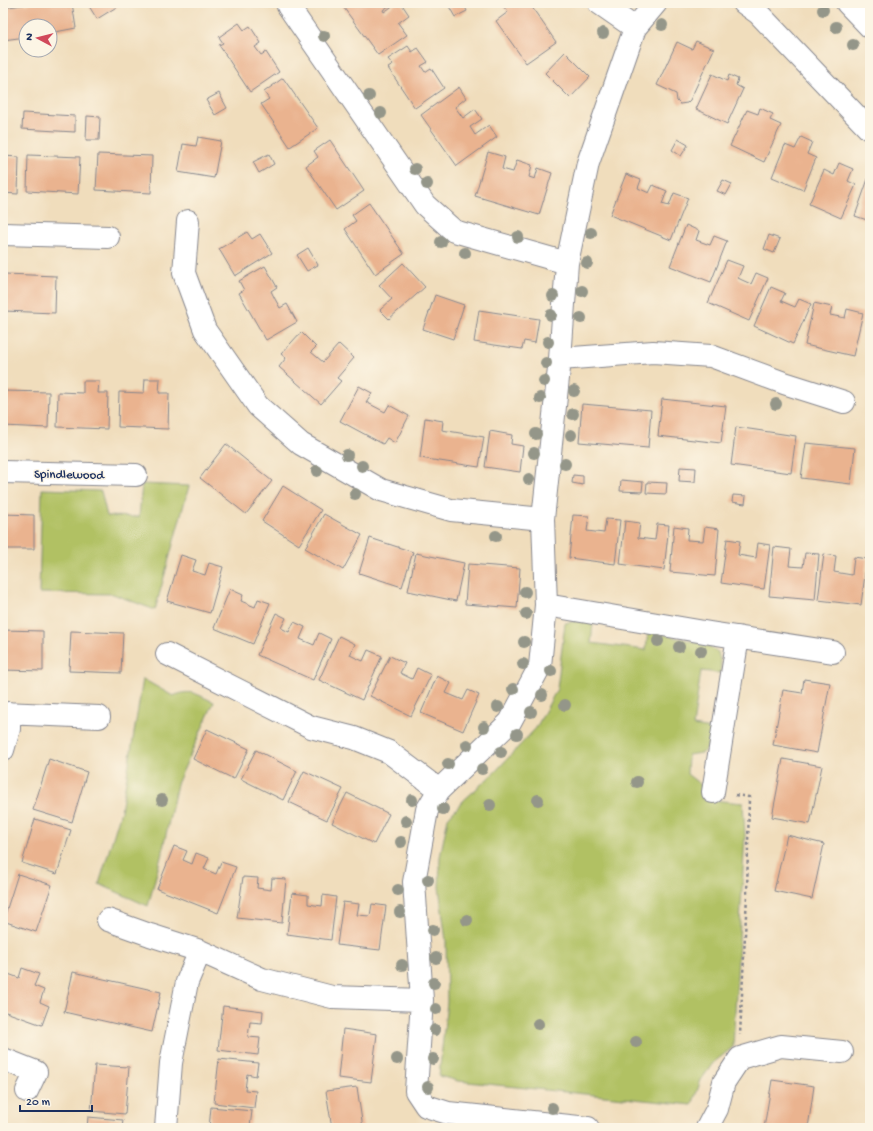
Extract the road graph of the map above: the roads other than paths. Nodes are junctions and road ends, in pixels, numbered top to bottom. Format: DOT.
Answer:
graph roads {
  1 [pos="599,3"];
  2 [pos="656,3"];
  3 [pos="744,3"];
  4 [pos="847,3"];
  5 [pos="288,6"];
  6 [pos="870,27"];
  7 [pos="635,28"];
  8 [pos="868,129"];
  9 [pos="188,222"];
  10 [pos="3,234"];
  11 [pos="108,237"];
  12 [pos="567,263"];
  13 [pos="560,360"];
  14 [pos="844,402"];
  15 [pos="3,472"];
  16 [pos="136,475"];
  17 [pos="543,519"];
  18 [pos="546,605"];
  19 [pos="738,637"];
  20 [pos="833,652"];
  21 [pos="167,654"];
  22 [pos="6,713"];
  23 [pos="99,717"];
  24 [pos="3,750"];
  25 [pos="439,790"];
  26 [pos="713,792"];
  27 [pos="108,920"];
  28 [pos="200,951"];
  29 [pos="422,1000"];
  30 [pos="842,1052"];
  31 [pos="3,1059"];
  32 [pos="27,1091"];
  33 [pos="166,1128"];
  34 [pos="588,1128"];
  35 [pos="707,1128"];
  1 -- 7 [label="street"];
  2 -- 7 [label="street"];
  3 -- 8 [label="street"];
  4 -- 6 [label="street"];
  5 -- 12 [label="street"];
  7 -- 12 [label="street"];
  9 -- 17 [label="street"];
  10 -- 11 [label="street"];
  12 -- 13 [label="street"];
  13 -- 14 [label="street"];
  13 -- 17 [label="street"];
  15 -- 16 [label="street, Spindlewood"];
  17 -- 18 [label="street"];
  18 -- 19 [label="street"];
  18 -- 25 [label="street"];
  19 -- 20 [label="street"];
  19 -- 26 [label="street"];
  21 -- 25 [label="street"];
  22 -- 23 [label="street"];
  22 -- 24 [label="street"];
  25 -- 29 [label="street"];
  27 -- 28 [label="street"];
  28 -- 29 [label="street"];
  28 -- 33 [label="street"];
  29 -- 34 [label="street"];
  30 -- 35 [label="street"];
  31 -- 32 [label="street"];
}
